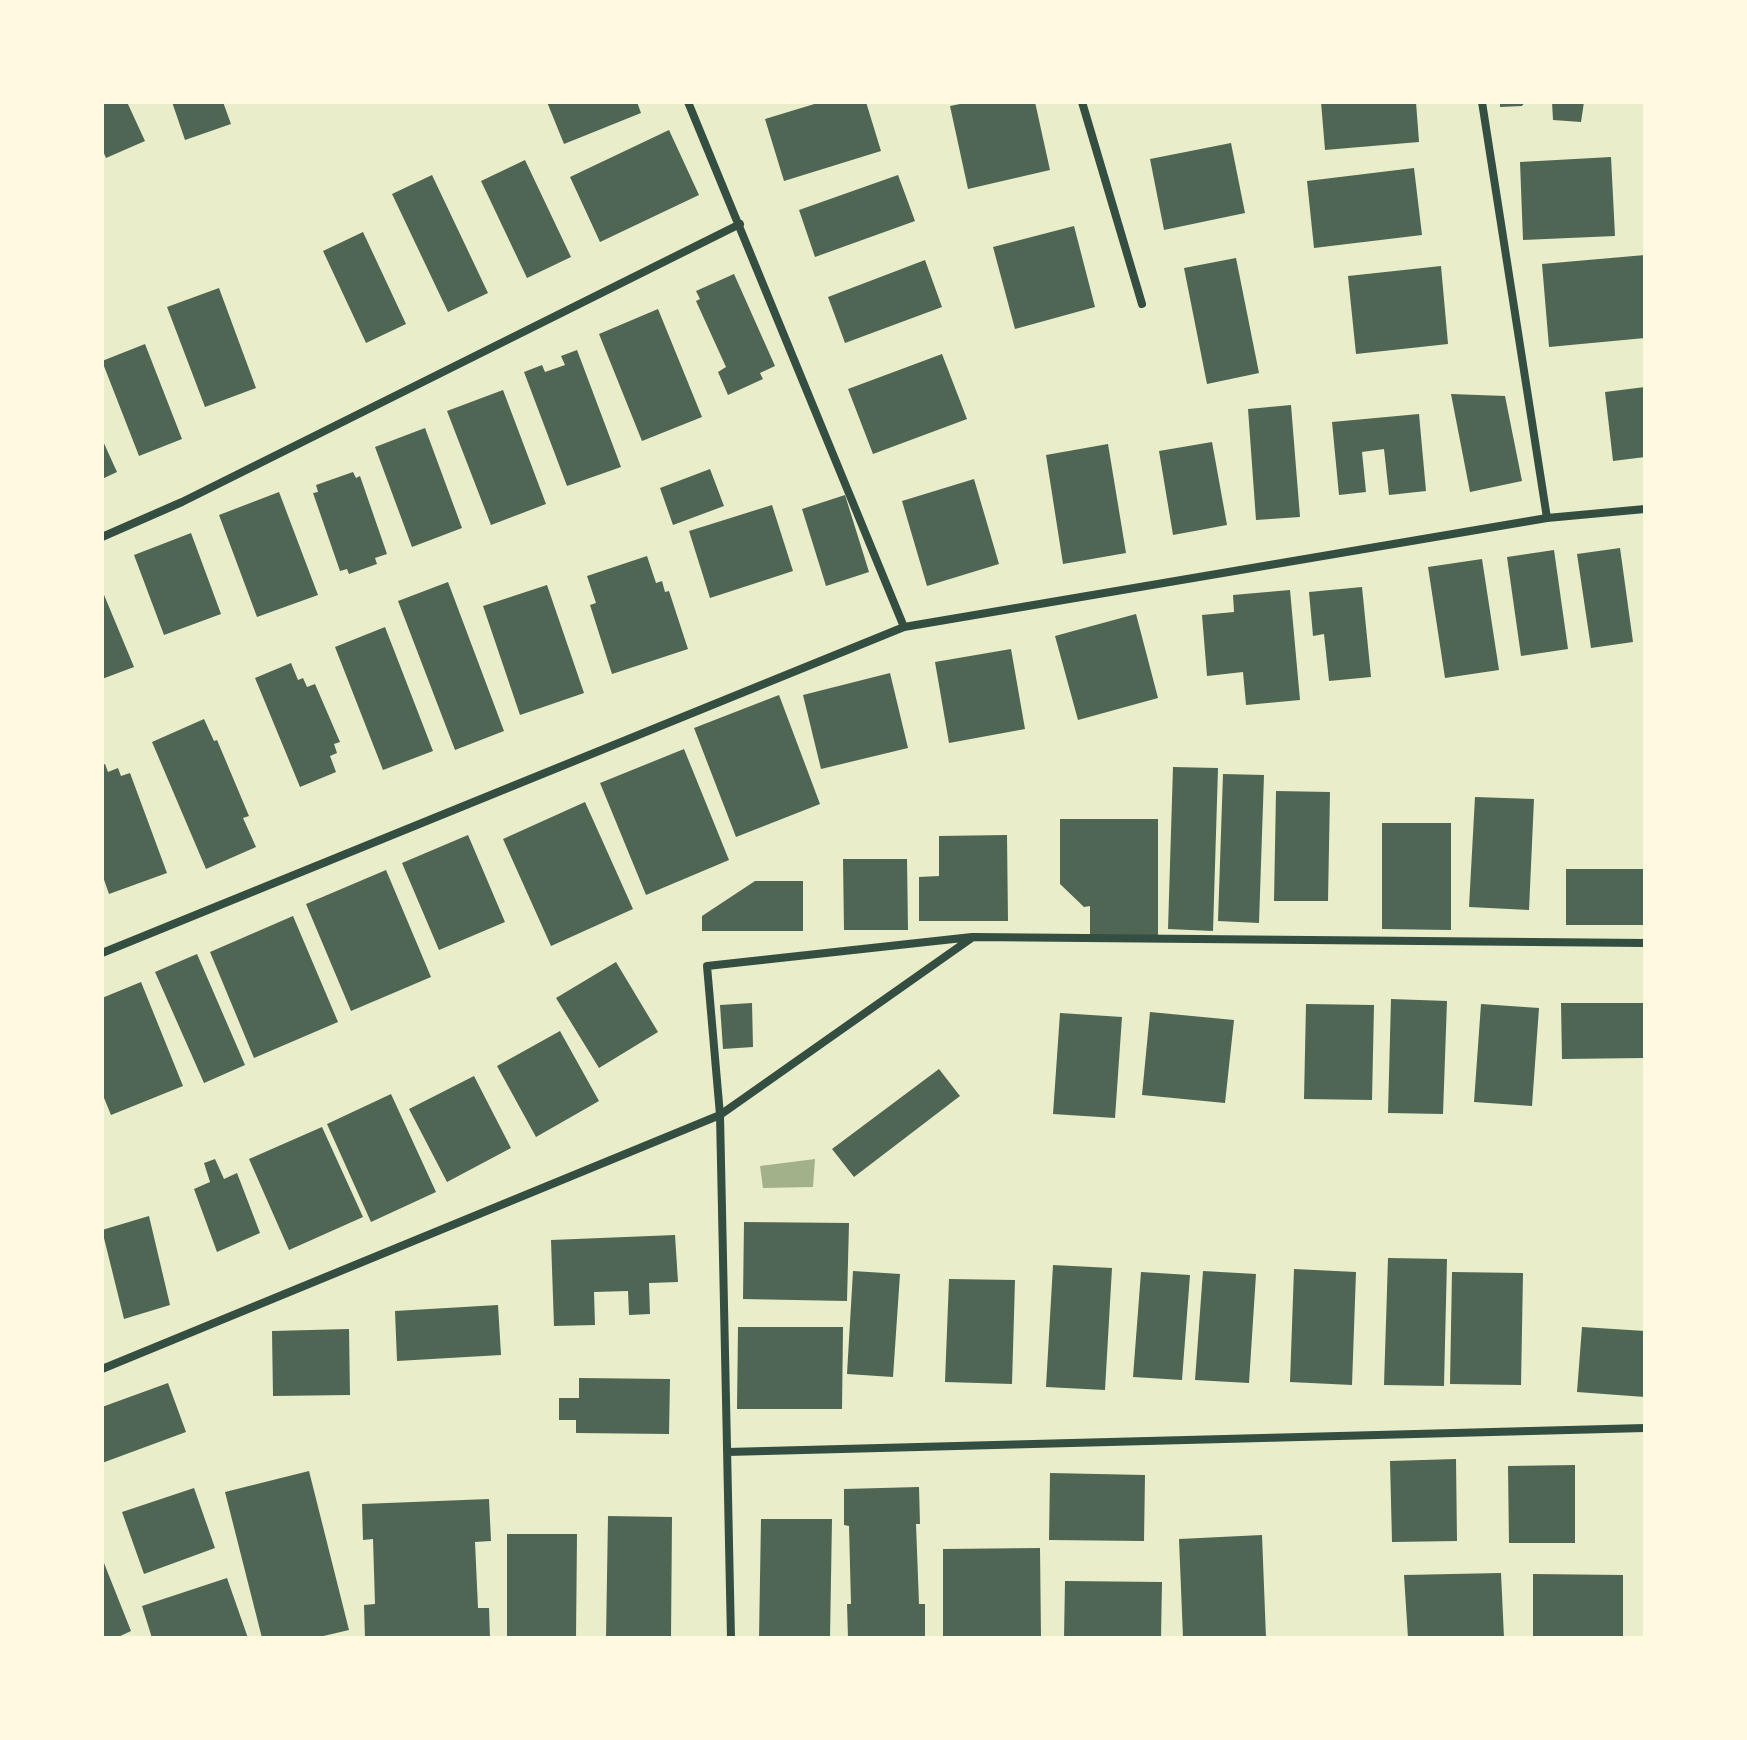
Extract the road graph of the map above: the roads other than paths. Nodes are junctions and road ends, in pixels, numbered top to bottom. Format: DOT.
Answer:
graph roads {
  1 [pos="688,102"];
  2 [pos="1082,102"];
  3 [pos="1482,102"];
  4 [pos="740,224"];
  5 [pos="1142,304"];
  6 [pos="1645,509"];
  7 [pos="1547,518"];
  8 [pos="102,537"];
  9 [pos="904,627"];
  10 [pos="973,937"];
  11 [pos="1645,943"];
  12 [pos="102,953"];
  13 [pos="720,1115"];
  14 [pos="102,1369"];
  15 [pos="1645,1428"];
  16 [pos="727,1452"];
  17 [pos="731,1638"];
  1 -- 4 [label="street"];
  2 -- 5 [label="street"];
  3 -- 7 [label="street"];
  4 -- 8 [label="street"];
  4 -- 9 [label="street"];
  6 -- 7 [label="street"];
  7 -- 9 [label="street"];
  9 -- 12 [label="street"];
  10 -- 11 [label="street"];
  10 -- 13 [label="street"];
  10 -- 13 [label="street"];
  13 -- 14 [label="street"];
  13 -- 16 [label="street"];
  15 -- 16 [label="street"];
  16 -- 17 [label="street"];
}
